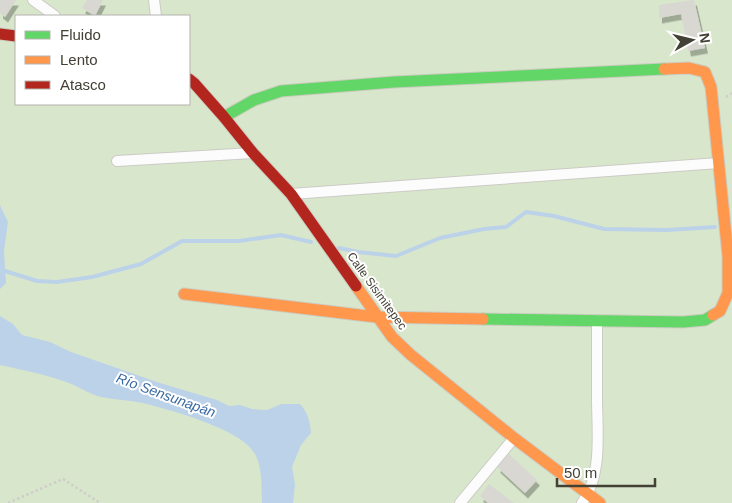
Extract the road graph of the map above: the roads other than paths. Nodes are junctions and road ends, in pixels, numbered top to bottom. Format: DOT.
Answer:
graph roads {
  1 [pos="33,0"];
  2 [pos="154,0"];
  3 [pos="55,15"];
  4 [pos="156,15"];
  5 [pos="0,34"];
  6 [pos="15,36"];
  7 [pos="190,80"];
  8 [pos="224,116"];
  9 [pos="253,153"];
  10 [pos="117,161"];
  11 [pos="719,163"];
  12 [pos="291,194"];
  13 [pos="184,294"];
  14 [pos="376,317"];
  15 [pos="597,320"];
  16 [pos="514,438"];
  17 [pos="585,499"];
  18 [pos="460,503"];
  19 [pos="600,503"];
  1 -- 3 [label="street"];
  2 -- 4 [label="street"];
  5 -- 6 [label="street"];
  7 -- 8 [label="street, Calle Sisimitepec"];
  8 -- 9 [label="street, Calle Sisimitepec"];
  8 -- 11 [label="street"];
  9 -- 10 [label="street"];
  9 -- 12 [label="street, Calle Sisimitepec"];
  11 -- 12 [label="street"];
  11 -- 15 [label="street"];
  12 -- 14 [label="street, Calle Sisimitepec"];
  13 -- 14 [label="street"];
  14 -- 15 [label="street"];
  14 -- 16 [label="street, Calle Sisimitepec"];
  15 -- 17 [label="street"];
  16 -- 17 [label="street, Calle Sisimitepec"];
  16 -- 18 [label="street"];
  17 -- 19 [label="street, Calle Sisimitepec"];
}
